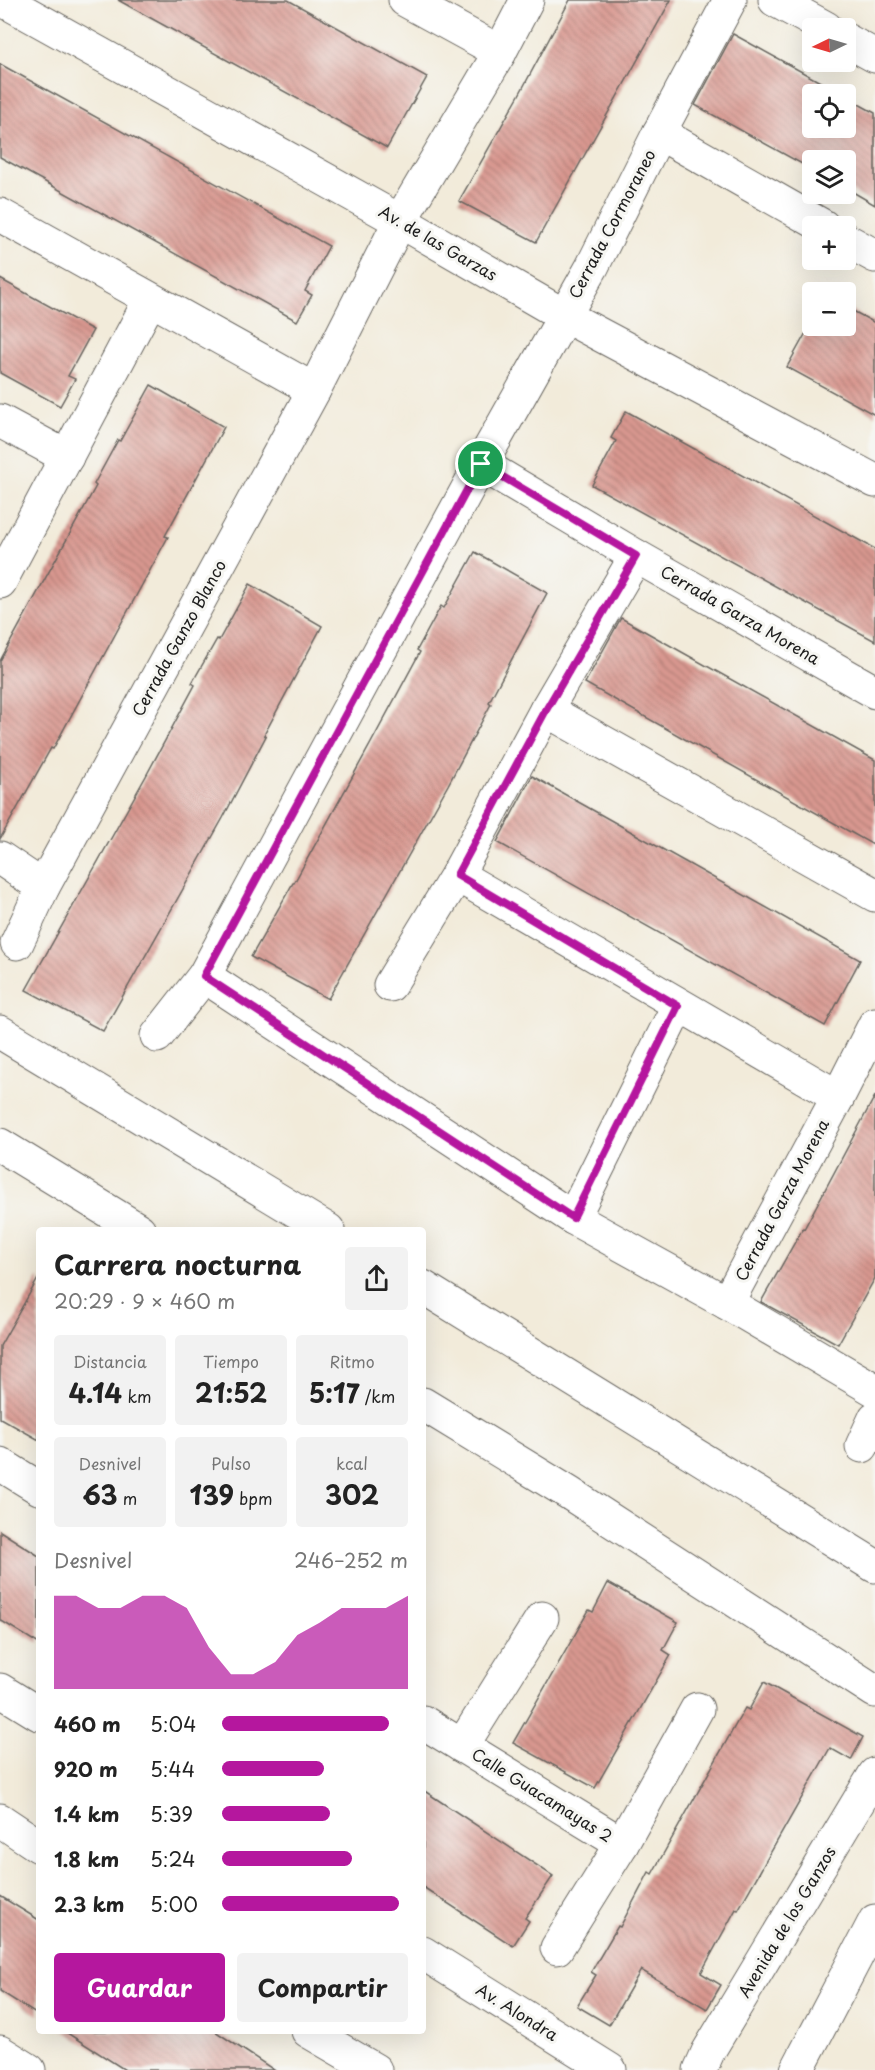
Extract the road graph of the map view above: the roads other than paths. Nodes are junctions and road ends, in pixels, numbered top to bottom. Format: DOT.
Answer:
graph roads {
  1 [pos="3,0"];
  2 [pos="405,0"];
  3 [pos="527,0"];
  4 [pos="730,0"];
  5 [pos="774,0"];
  6 [pos="807,18"];
  7 [pos="856,46"];
  8 [pos="500,51"];
  9 [pos="875,56"];
  10 [pos="659,133"];
  11 [pos="0,215"];
  12 [pos="805,216"];
  13 [pos="400,221"];
  14 [pos="856,246"];
  15 [pos="875,256"];
  16 [pos="150,300"];
  17 [pos="556,328"];
  18 [pos="314,390"];
  19 [pos="0,421"];
  20 [pos="67,457"];
  21 [pos="481,464"];
  22 [pos="875,481"];
  23 [pos="636,556"];
  24 [pos="0,582"];
  25 [pos="875,692"];
  26 [pos="546,710"];
  27 [pos="0,858"];
  28 [pos="457,875"];
  29 [pos="43,887"];
  30 [pos="875,895"];
  31 [pos="17,943"];
  32 [pos="204,976"];
  33 [pos="390,985"];
  34 [pos="678,1006"];
  35 [pos="875,1024"];
  36 [pos="0,1032"];
  37 [pos="157,1036"];
  38 [pos="838,1097"];
  39 [pos="0,1145"];
  40 [pos="573,1218"];
  41 [pos="134,1227"];
  42 [pos="323,1227"];
  43 [pos="426,1289"];
  44 [pos="727,1304"];
  45 [pos="875,1390"];
  46 [pos="426,1406"];
  47 [pos="0,1464"];
  48 [pos="36,1486"];
  49 [pos="875,1566"];
  50 [pos="542,1618"];
  51 [pos="0,1690"];
  52 [pos="875,1690"];
  53 [pos="697,1708"];
  54 [pos="36,1712"];
  55 [pos="426,1724"];
  56 [pos="462,1746"];
  57 [pos="875,1774"];
  58 [pos="0,1820"];
  59 [pos="36,1844"];
  60 [pos="622,1844"];
  61 [pos="875,1921"];
  62 [pos="557,1948"];
  63 [pos="426,1955"];
  64 [pos="313,2034"];
  65 [pos="0,2052"];
  66 [pos="29,2070"];
  67 [pos="375,2070"];
  68 [pos="610,2070"];
  69 [pos="700,2070"];
  70 [pos="797,2070"];
  1 -- 13 [label="street, Av. de las Garzas"];
  2 -- 8 [label="street"];
  3 -- 8 [label="street, Cerrada Ganzo Blanco"];
  4 -- 10 [label="street, Cerrada Cormoraneo"];
  5 -- 6 [label="street"];
  7 -- 9 [label="street"];
  8 -- 13 [label="street, Cerrada Ganzo Blanco"];
  10 -- 12 [label="street, Cerrada Cormoraneo"];
  10 -- 17 [label="street, Cerrada Cormoraneo"];
  11 -- 16 [label="street"];
  13 -- 17 [label="street, Av. de las Garzas"];
  13 -- 18 [label="street, Cerrada Ganzo Blanco"];
  14 -- 15 [label="street"];
  16 -- 18 [label="street"];
  16 -- 20 [label="street"];
  17 -- 21 [label="street"];
  17 -- 22 [label="street, Av. de las Garzas"];
  18 -- 29 [label="street, Cerrada Ganzo Blanco"];
  19 -- 20 [label="street"];
  20 -- 24 [label="street"];
  21 -- 23 [label="street, Cerrada Garza Morena"];
  21 -- 32 [label="street"];
  23 -- 25 [label="street, Cerrada Garza Morena"];
  23 -- 26 [label="street"];
  26 -- 28 [label="street"];
  26 -- 30 [label="street"];
  27 -- 29 [label="street"];
  28 -- 33 [label="street"];
  28 -- 34 [label="street"];
  29 -- 31 [label="street, Cerrada Ganzo Blanco"];
  32 -- 37 [label="street"];
  32 -- 40 [label="street"];
  34 -- 38 [label="street"];
  34 -- 40 [label="street"];
  35 -- 38 [label="street, Cerrada Garza Morena"];
  36 -- 42 [label="street"];
  38 -- 44 [label="street, Cerrada Garza Morena"];
  39 -- 41 [label="street"];
  40 -- 44 [label="street"];
  43 -- 49 [label="street"];
  44 -- 45 [label="street"];
  46 -- 52 [label="street"];
  47 -- 48 [label="street"];
  50 -- 56 [label="street, Calle Guacamayas 2"];
  51 -- 54 [label="street"];
  53 -- 60 [label="street, Calle Guacamayas 2"];
  55 -- 56 [label="street, Calle Guacamayas 2"];
  56 -- 60 [label="street, Calle Guacamayas 2"];
  57 -- 69 [label="street, Avenida de los Ganzos"];
  58 -- 59 [label="street"];
  60 -- 62 [label="street, Calle Guacamayas 2"];
  61 -- 70 [label="street"];
  63 -- 68 [label="street, Av. Alondra"];
  64 -- 67 [label="street"];
  65 -- 66 [label="street"];
}
